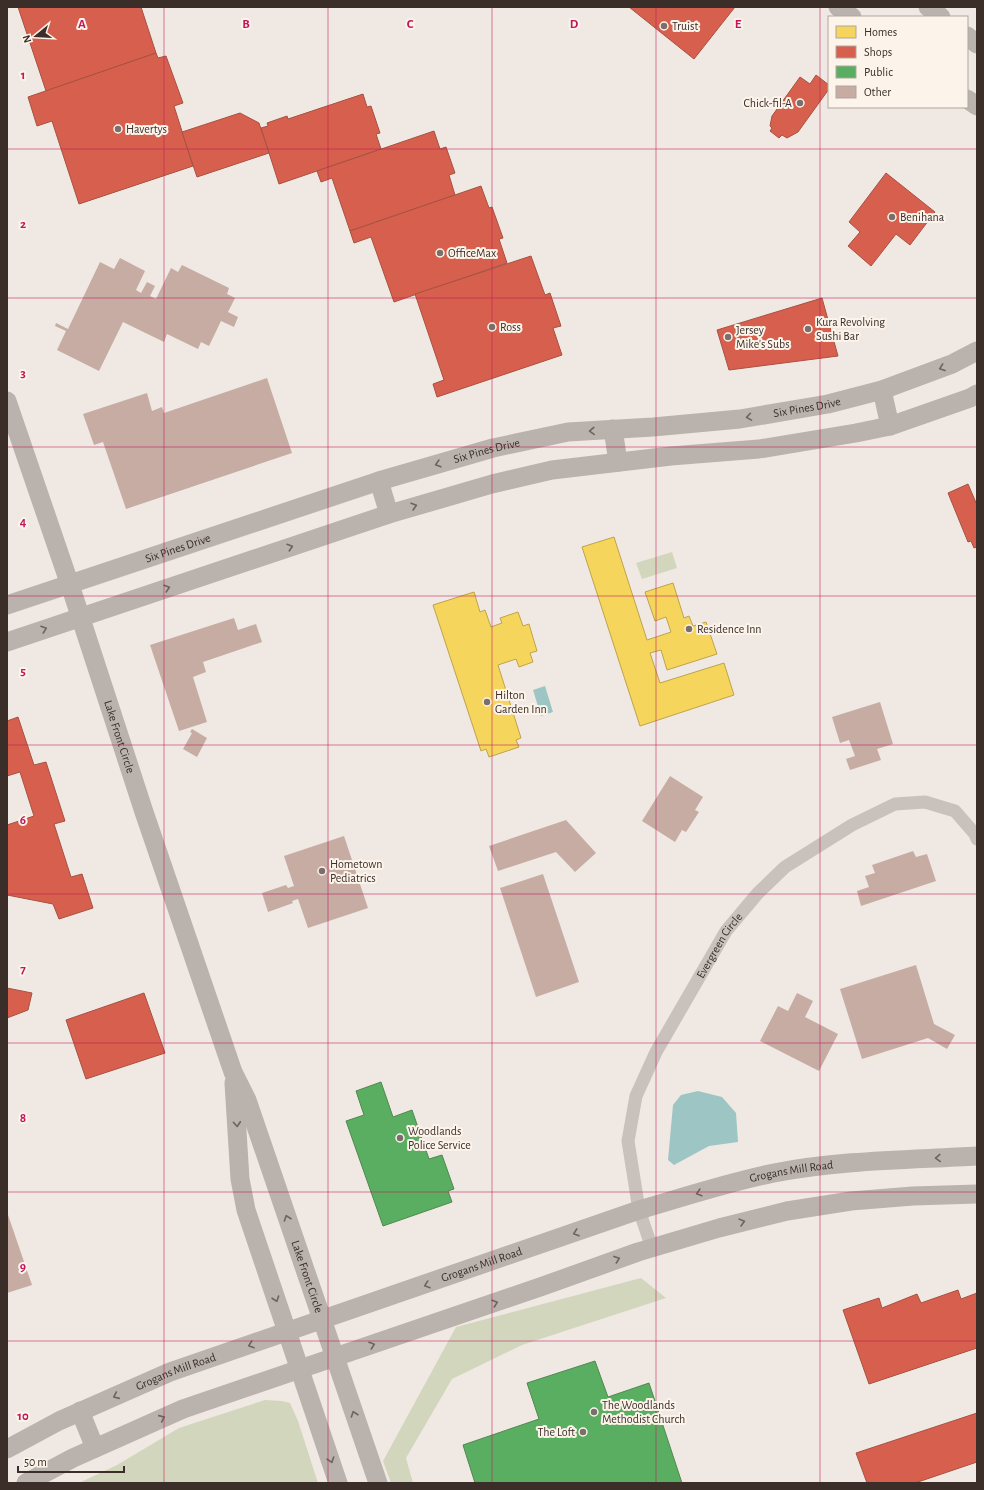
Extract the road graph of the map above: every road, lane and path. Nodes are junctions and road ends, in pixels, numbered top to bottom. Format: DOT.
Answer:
graph roads {
  1 [pos="838,7"];
  2 [pos="928,7"];
  3 [pos="851,16"];
  4 [pos="940,16"];
  5 [pos="968,37"];
  6 [pos="977,44"];
  7 [pos="968,100"];
  8 [pos="977,106"];
  9 [pos="977,351"];
  10 [pos="882,390"];
  11 [pos="977,394"];
  12 [pos="7,401"];
  13 [pos="890,426"];
  14 [pos="613,429"];
  15 [pos="618,462"];
  16 [pos="379,481"];
  17 [pos="389,514"];
  18 [pos="70,585"];
  19 [pos="7,605"];
  20 [pos="80,617"];
  21 [pos="7,642"];
  22 [pos="977,839"];
  23 [pos="233,1072"];
  24 [pos="977,1156"];
  25 [pos="977,1194"];
  26 [pos="639,1210"];
  27 [pos="652,1248"];
  28 [pos="322,1321"];
  29 [pos="288,1332"];
  30 [pos="335,1358"];
  31 [pos="301,1369"];
  32 [pos="80,1411"];
  33 [pos="95,1448"];
  34 [pos="7,1449"];
  35 [pos="26,1483"];
  36 [pos="338,1483"];
  37 [pos="378,1483"];
  1 -- 3 [label="street"];
  2 -- 4 [label="street"];
  5 -- 6 [label="street"];
  7 -- 8 [label="street"];
  9 -- 10 [label="street, Six Pines Drive, one-way"];
  10 -- 13 [label="street"];
  10 -- 14 [label="street, Six Pines Drive, one-way"];
  11 -- 13 [label="street"];
  12 -- 18 [label="street, Lake Front Circle"];
  13 -- 15 [label="street"];
  14 -- 15 [label="street"];
  14 -- 16 [label="street, Six Pines Drive, one-way"];
  17 -- 15 [label="street, one-way"];
  16 -- 17 [label="street"];
  16 -- 18 [label="street, Six Pines Drive"];
  20 -- 17 [label="street, one-way"];
  18 -- 19 [label="street, Six Pines Drive"];
  18 -- 20 [label="street, Lake Front Circle"];
  21 -- 20 [label="street, one-way"];
  20 -- 23 [label="street, Lake Front Circle"];
  22 -- 26 [label="street, Evergreen Circle"];
  28 -- 23 [label="street, Lake Front Circle, one-way"];
  23 -- 29 [label="street, Lake Front Circle, one-way"];
  24 -- 26 [label="street, Grogans Mill Road, one-way"];
  27 -- 25 [label="street, one-way"];
  26 -- 27 [label="street, Evergreen Circle"];
  26 -- 28 [label="street, Grogans Mill Road, one-way"];
  30 -- 27 [label="street, one-way"];
  28 -- 29 [label="street, Grogans Mill Road"];
  28 -- 30 [label="street, Lake Front Circle"];
  29 -- 31 [label="street, Lake Front Circle"];
  29 -- 32 [label="street, Grogans Mill Road, one-way"];
  30 -- 31 [label="street"];
  37 -- 30 [label="street, Lake Front Circle, one-way"];
  33 -- 31 [label="street, one-way"];
  31 -- 36 [label="street, Lake Front Circle, one-way"];
  32 -- 33 [label="street"];
  32 -- 34 [label="street, Grogans Mill Road"];
  33 -- 35 [label="street"];
}
